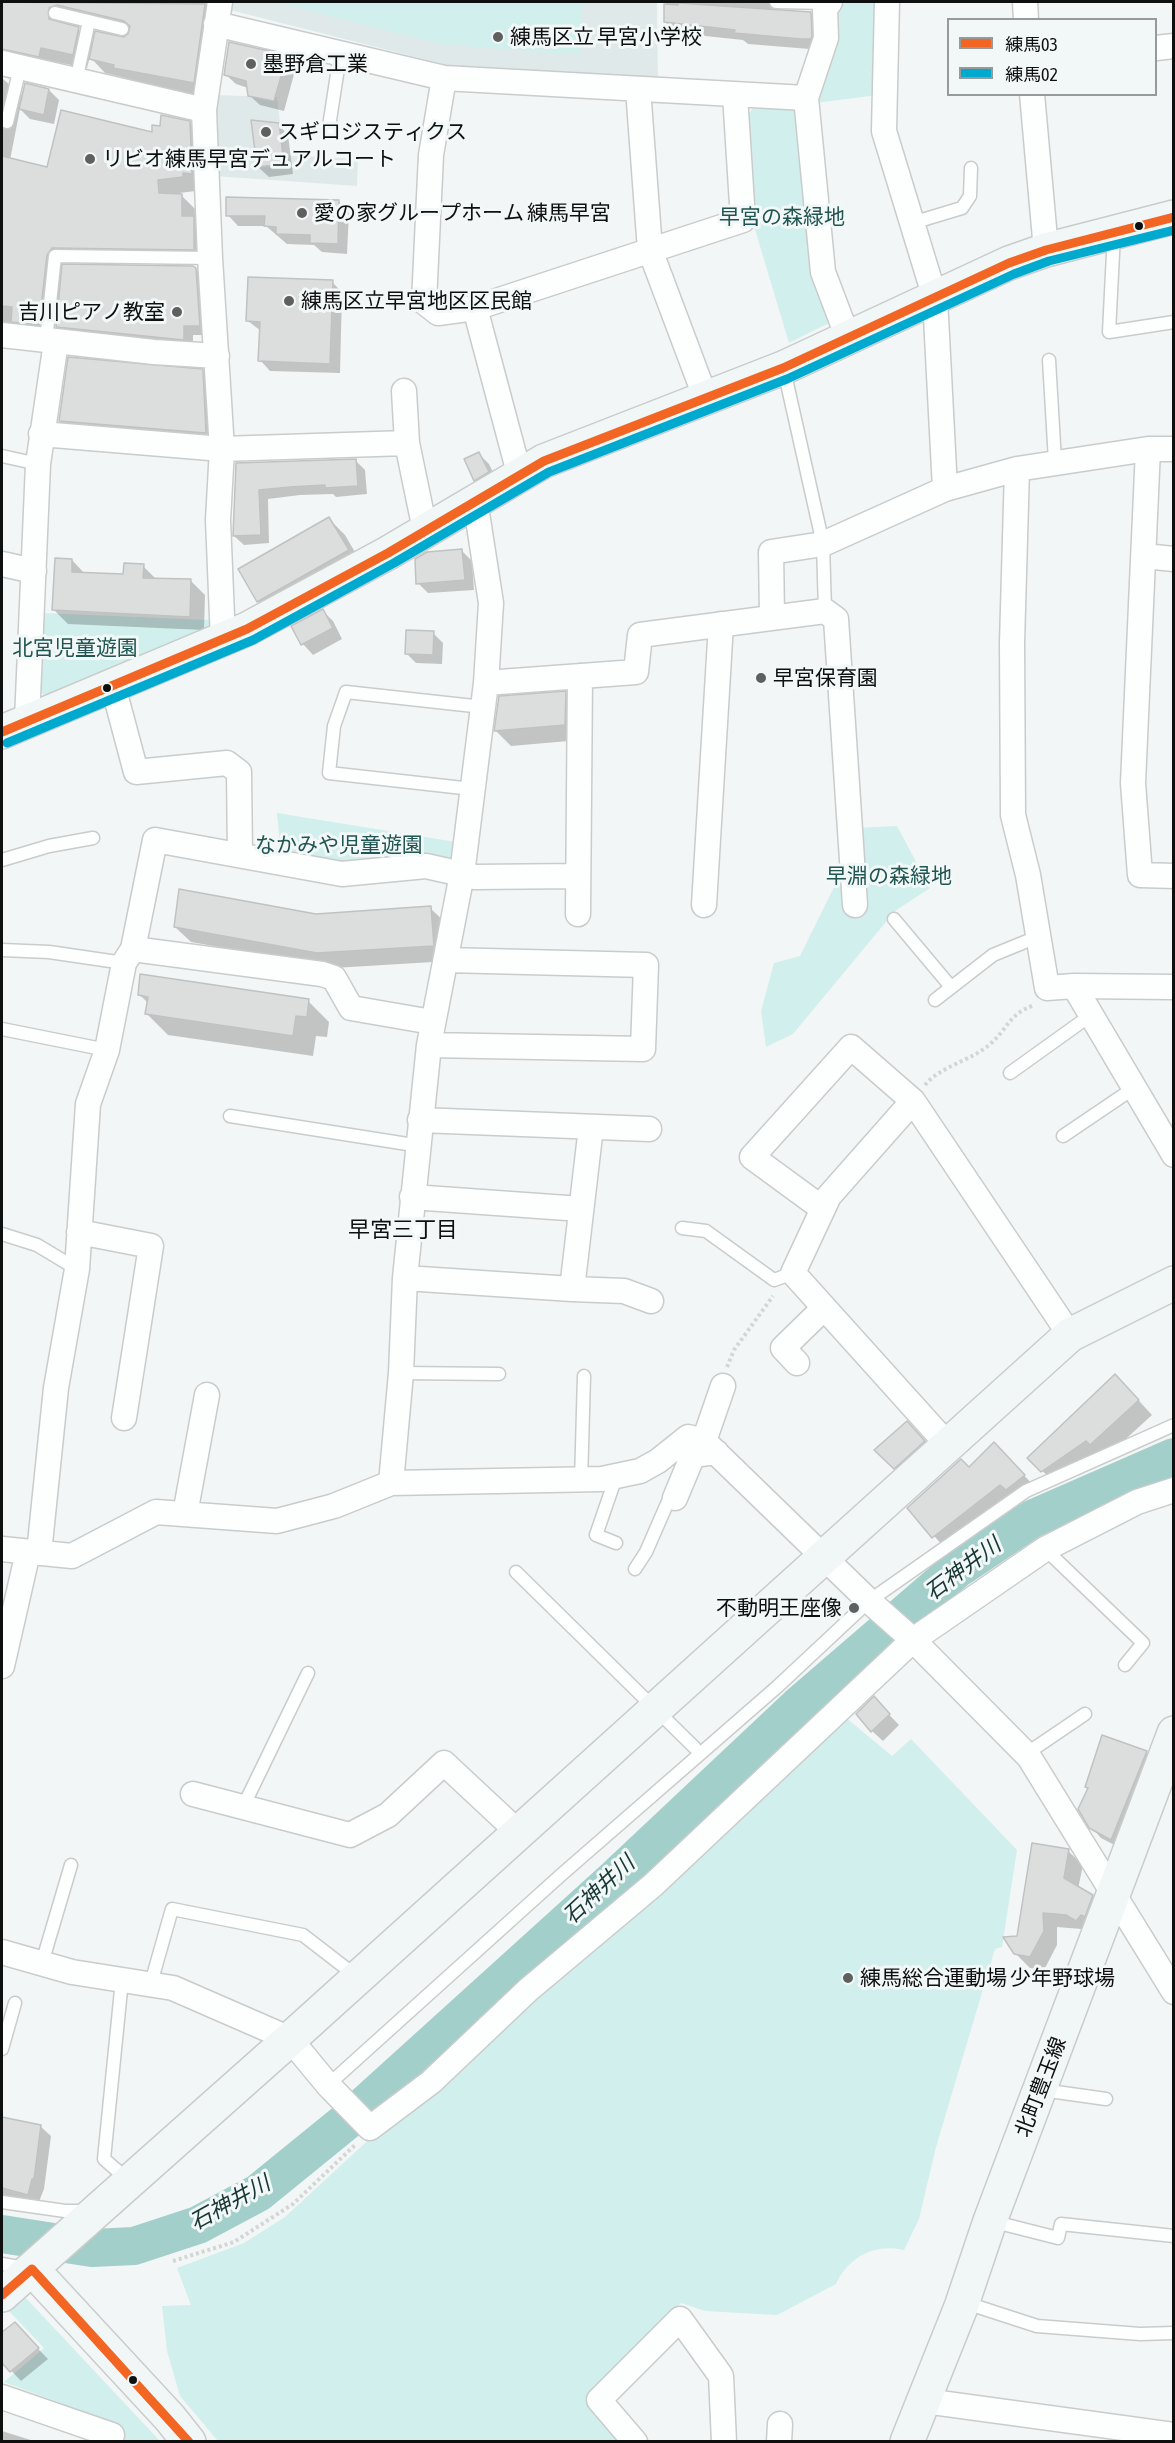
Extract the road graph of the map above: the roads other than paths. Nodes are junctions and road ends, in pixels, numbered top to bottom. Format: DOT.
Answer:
graph roads {
  1 [pos="776,2"];
  2 [pos="829,2"];
  3 [pos="887,2"];
  4 [pos="1025,2"];
  5 [pos="55,13"];
  6 [pos="218,13"];
  7 [pos="1026,18"];
  8 [pos="89,21"];
  9 [pos="122,29"];
  10 [pos="1173,46"];
  11 [pos="1157,48"];
  12 [pos="340,55"];
  13 [pos="11,65"];
  14 [pos="444,78"];
  15 [pos="76,81"];
  16 [pos="638,89"];
  17 [pos="735,94"];
  18 [pos="1032,96"];
  19 [pos="806,99"];
  20 [pos="204,110"];
  21 [pos="7,122"];
  22 [pos="328,132"];
  23 [pos="971,168"];
  24 [pos="1173,217"];
  25 [pos="912,223"];
  26 [pos="1114,232"];
  27 [pos="651,250"];
  28 [pos="1047,250"];
  29 [pos="210,258"];
  30 [pos="935,298"];
  31 [pos="475,308"];
  32 [pos="1173,322"];
  33 [pos="2,335"];
  34 [pos="848,338"];
  35 [pos="51,341"];
  36 [pos="217,356"];
  37 [pos="1049,360"];
  38 [pos="783,368"];
  39 [pos="404,391"];
  40 [pos="706,399"];
  41 [pos="41,434"];
  42 [pos="407,443"];
  43 [pos="222,449"];
  44 [pos="1148,449"];
  45 [pos="1173,449"];
  46 [pos="2,456"];
  47 [pos="1055,461"];
  48 [pos="38,464"];
  49 [pos="1017,469"];
  50 [pos="519,473"];
  51 [pos="945,489"];
  52 [pos="475,500"];
  53 [pos="425,530"];
  54 [pos="823,544"];
  55 [pos="1144,556"];
  56 [pos="1173,559"];
  57 [pos="2,564"];
  58 [pos="34,571"];
  59 [pos="825,611"];
  60 [pos="772,616"];
  61 [pos="721,624"];
  62 [pos="223,641"];
  63 [pos="580,676"];
  64 [pos="486,683"];
  65 [pos="113,686"];
  66 [pos="483,708"];
  67 [pos="14,726"];
  68 [pos="472,789"];
  69 [pos="93,838"];
  70 [pos="240,855"];
  71 [pos="2,860"];
  72 [pos="462,874"];
  73 [pos="578,876"];
  74 [pos="1173,876"];
  75 [pos="704,905"];
  76 [pos="855,905"];
  77 [pos="579,914"];
  78 [pos="894,919"];
  79 [pos="1036,937"];
  80 [pos="2,950"];
  81 [pos="128,956"];
  82 [pos="446,960"];
  83 [pos="1074,986"];
  84 [pos="951,987"];
  85 [pos="1173,987"];
  86 [pos="935,1000"];
  87 [pos="1091,1015"];
  88 [pos="2,1029"];
  89 [pos="431,1034"];
  90 [pos="107,1050"];
  91 [pos="1010,1073"];
  92 [pos="1134,1088"];
  93 [pos="913,1101"];
  94 [pos="230,1116"];
  95 [pos="420,1120"];
  96 [pos="591,1127"];
  97 [pos="649,1129"];
  98 [pos="1063,1136"];
  99 [pos="420,1146"];
  100 [pos="1173,1155"];
  101 [pos="412,1197"];
  102 [pos="581,1209"];
  103 [pos="823,1209"];
  104 [pos="682,1228"];
  105 [pos="79,1232"];
  106 [pos="2,1234"];
  107 [pos="76,1269"];
  108 [pos="788,1275"];
  109 [pos="405,1278"];
  110 [pos="1173,1283"];
  111 [pos="572,1289"];
  112 [pos="651,1301"];
  113 [pos="824,1308"];
  114 [pos="1070,1335"];
  115 [pos="797,1363"];
  116 [pos="401,1373"];
  117 [pos="499,1374"];
  118 [pos="584,1376"];
  119 [pos="723,1386"];
  120 [pos="207,1395"];
  121 [pos="124,1418"];
  122 [pos="1173,1425"];
  123 [pos="947,1444"];
  124 [pos="710,1446"];
  125 [pos="616,1477"];
  126 [pos="581,1482"];
  127 [pos="391,1483"];
  128 [pos="1173,1490"];
  129 [pos="675,1497"];
  130 [pos="185,1514"];
  131 [pos="616,1543"];
  132 [pos="2,1549"];
  133 [pos="1045,1549"];
  134 [pos="34,1552"];
  135 [pos="824,1556"];
  136 [pos="635,1569"];
  137 [pos="516,1572"];
  138 [pos="872,1604"];
  139 [pos="909,1637"];
  140 [pos="1125,1665"];
  141 [pos="2,1666"];
  142 [pos="308,1673"];
  143 [pos="656,1708"];
  144 [pos="1085,1714"];
  145 [pos="1173,1733"];
  146 [pos="695,1748"];
  147 [pos="1026,1755"];
  148 [pos="193,1794"];
  149 [pos="243,1807"];
  150 [pos="519,1833"];
  151 [pos="71,1865"];
  152 [pos="1112,1897"];
  153 [pos="2,1952"];
  154 [pos="42,1963"];
  155 [pos="358,1978"];
  156 [pos="122,1980"];
  157 [pos="151,1983"];
  158 [pos="1173,1992"];
  159 [pos="15,2003"];
  160 [pos="290,2039"];
  161 [pos="2,2049"];
  162 [pos="328,2085"];
  163 [pos="1040,2090"];
  164 [pos="1106,2099"];
  165 [pos="130,2182"];
  166 [pos="2,2202"];
  167 [pos="95,2213"];
  168 [pos="990,2221"];
  169 [pos="1173,2236"];
  170 [pos="25,2265"];
  171 [pos="2,2295"];
  172 [pos="962,2302"];
  173 [pos="1173,2333"];
  174 [pos="2,2397"];
  175 [pos="925,2401"];
  176 [pos="1173,2435"];
  177 [pos="110,2442"];
  178 [pos="189,2442"];
  179 [pos="635,2442"];
  180 [pos="724,2442"];
  181 [pos="907,2442"];
  1 -- 2 [label="lane"];
  2 -- 19 [label="street"];
  3 -- 25 [label="street"];
  4 -- 7 [label="street"];
  5 -- 8 [label="lane"];
  6 -- 12 [label="street"];
  6 -- 20 [label="street"];
  8 -- 9 [label="lane"];
  8 -- 15 [label="lane"];
  10 -- 11 [label="street"];
  12 -- 14 [label="street"];
  12 -- 22 [label="lane"];
  13 -- 15 [label="street"];
  13 -- 21 [label="lane"];
  14 -- 16 [label="street"];
  14 -- 31 [label="street"];
  15 -- 20 [label="street"];
  16 -- 17 [label="street"];
  16 -- 27 [label="street"];
  17 -- 19 [label="street"];
  17 -- 27 [label="street"];
  18 -- 28 [label="street"];
  19 -- 34 [label="street"];
  20 -- 29 [label="street"];
  23 -- 25 [label="lane"];
  24 -- 26 [label="street"];
  25 -- 30 [label="street"];
  26 -- 28 [label="street"];
  26 -- 32 [label="lane"];
  27 -- 31 [label="street"];
  27 -- 40 [label="street"];
  28 -- 30 [label="street"];
  29 -- 35 [label="lane"];
  29 -- 36 [label="street"];
  30 -- 34 [label="street"];
  30 -- 51 [label="street"];
  31 -- 50 [label="street"];
  33 -- 35 [label="street"];
  34 -- 38 [label="street"];
  35 -- 36 [label="street"];
  35 -- 41 [label="street"];
  36 -- 43 [label="street"];
  37 -- 47 [label="lane"];
  38 -- 40 [label="street"];
  38 -- 54 [label="lane"];
  39 -- 42 [label="street"];
  40 -- 50 [label="street"];
  41 -- 43 [label="street"];
  41 -- 48 [label="street"];
  42 -- 43 [label="street"];
  42 -- 53 [label="street"];
  43 -- 62 [label="street"];
  44 -- 45 [label="street"];
  44 -- 47 [label="street"];
  44 -- 55 [label="street"];
  46 -- 48 [label="lane"];
  47 -- 49 [label="street"];
  48 -- 58 [label="street"];
  49 -- 51 [label="street"];
  49 -- 79 [label="street"];
  50 -- 52 [label="street"];
  51 -- 54 [label="street"];
  52 -- 53 [label="street"];
  52 -- 64 [label="street"];
  53 -- 62 [label="street"];
  54 -- 59 [label="lane"];
  54 -- 60 [label="street"];
  55 -- 56 [label="street"];
  55 -- 74 [label="street"];
  57 -- 58 [label="street"];
  58 -- 67 [label="street"];
  59 -- 60 [label="street"];
  59 -- 76 [label="street"];
  60 -- 61 [label="street"];
  61 -- 63 [label="street"];
  61 -- 75 [label="street"];
  62 -- 65 [label="street"];
  63 -- 64 [label="street"];
  63 -- 73 [label="street"];
  64 -- 66 [label="street"];
  65 -- 67 [label="street"];
  65 -- 70 [label="street"];
  66 -- 68 [label="street"];
  66 -- 68 [label="lane"];
  68 -- 72 [label="street"];
  69 -- 71 [label="lane"];
  70 -- 72 [label="street"];
  70 -- 81 [label="street"];
  72 -- 73 [label="street"];
  72 -- 82 [label="street"];
  73 -- 77 [label="street"];
  78 -- 84 [label="lane"];
  79 -- 83 [label="street"];
  79 -- 84 [label="lane"];
  80 -- 81 [label="lane"];
  81 -- 89 [label="street"];
  81 -- 90 [label="street"];
  82 -- 89 [label="street"];
  82 -- 89 [label="street"];
  83 -- 85 [label="street"];
  83 -- 87 [label="street"];
  84 -- 86 [label="lane"];
  87 -- 91 [label="lane"];
  87 -- 92 [label="street"];
  88 -- 90 [label="lane"];
  89 -- 95 [label="street"];
  90 -- 105 [label="street"];
  92 -- 98 [label="lane"];
  92 -- 100 [label="street"];
  93 -- 103 [label="street"];
  93 -- 103 [label="street"];
  93 -- 114 [label="street"];
  94 -- 99 [label="lane"];
  95 -- 96 [label="street"];
  95 -- 99 [label="street"];
  96 -- 97 [label="street"];
  96 -- 102 [label="street"];
  99 -- 101 [label="street"];
  101 -- 102 [label="street"];
  101 -- 109 [label="street"];
  102 -- 111 [label="street"];
  103 -- 108 [label="street"];
  104 -- 108 [label="lane"];
  105 -- 107 [label="street"];
  105 -- 121 [label="street"];
  106 -- 107 [label="lane"];
  107 -- 134 [label="street"];
  108 -- 113 [label="street"];
  109 -- 111 [label="street"];
  109 -- 116 [label="street"];
  110 -- 114 [label="street"];
  111 -- 112 [label="street"];
  113 -- 115 [label="street"];
  113 -- 123 [label="street"];
  114 -- 123 [label="street"];
  116 -- 117 [label="lane"];
  116 -- 127 [label="street"];
  118 -- 126 [label="lane"];
  119 -- 124 [label="street"];
  120 -- 130 [label="street"];
  122 -- 138 [label="lane"];
  123 -- 135 [label="street"];
  124 -- 125 [label="street"];
  124 -- 129 [label="street"];
  124 -- 135 [label="street"];
  125 -- 126 [label="street"];
  125 -- 131 [label="lane"];
  126 -- 127 [label="street"];
  127 -- 130 [label="street"];
  128 -- 133 [label="street"];
  129 -- 136 [label="lane"];
  130 -- 134 [label="street"];
  132 -- 134 [label="street"];
  133 -- 139 [label="street"];
  133 -- 140 [label="lane"];
  134 -- 141 [label="street"];
  135 -- 138 [label="street"];
  135 -- 143 [label="street"];
  137 -- 143 [label="lane"];
  138 -- 139 [label="street"];
  138 -- 162 [label="lane"];
  139 -- 147 [label="street"];
  139 -- 162 [label="street"];
  142 -- 149 [label="lane"];
  143 -- 146 [label="lane"];
  143 -- 150 [label="street"];
  144 -- 147 [label="lane"];
  145 -- 152 [label="street, 北町豊玉線"];
  147 -- 152 [label="street"];
  148 -- 149 [label="street"];
  149 -- 150 [label="street"];
  150 -- 155 [label="street"];
  151 -- 154 [label="lane"];
  152 -- 158 [label="street"];
  152 -- 163 [label="street, 北町豊玉線"];
  153 -- 154 [label="street"];
  154 -- 156 [label="street"];
  155 -- 157 [label="lane"];
  155 -- 160 [label="street"];
  156 -- 157 [label="street"];
  156 -- 165 [label="lane"];
  157 -- 160 [label="street"];
  159 -- 161 [label="lane"];
  160 -- 162 [label="street"];
  160 -- 165 [label="street"];
  163 -- 164 [label="lane"];
  163 -- 168 [label="street, 北町豊玉線"];
  165 -- 167 [label="street"];
  166 -- 167 [label="lane"];
  167 -- 170 [label="street"];
  168 -- 169 [label="lane"];
  168 -- 172 [label="street, 北町豊玉線"];
  170 -- 171 [label="street"];
  170 -- 178 [label="street"];
  172 -- 173 [label="lane"];
  172 -- 175 [label="street, 北町豊玉線"];
  174 -- 177 [label="street"];
  175 -- 176 [label="street"];
  175 -- 181 [label="street, 北町豊玉線"];
  179 -- 180 [label="street"];
}
